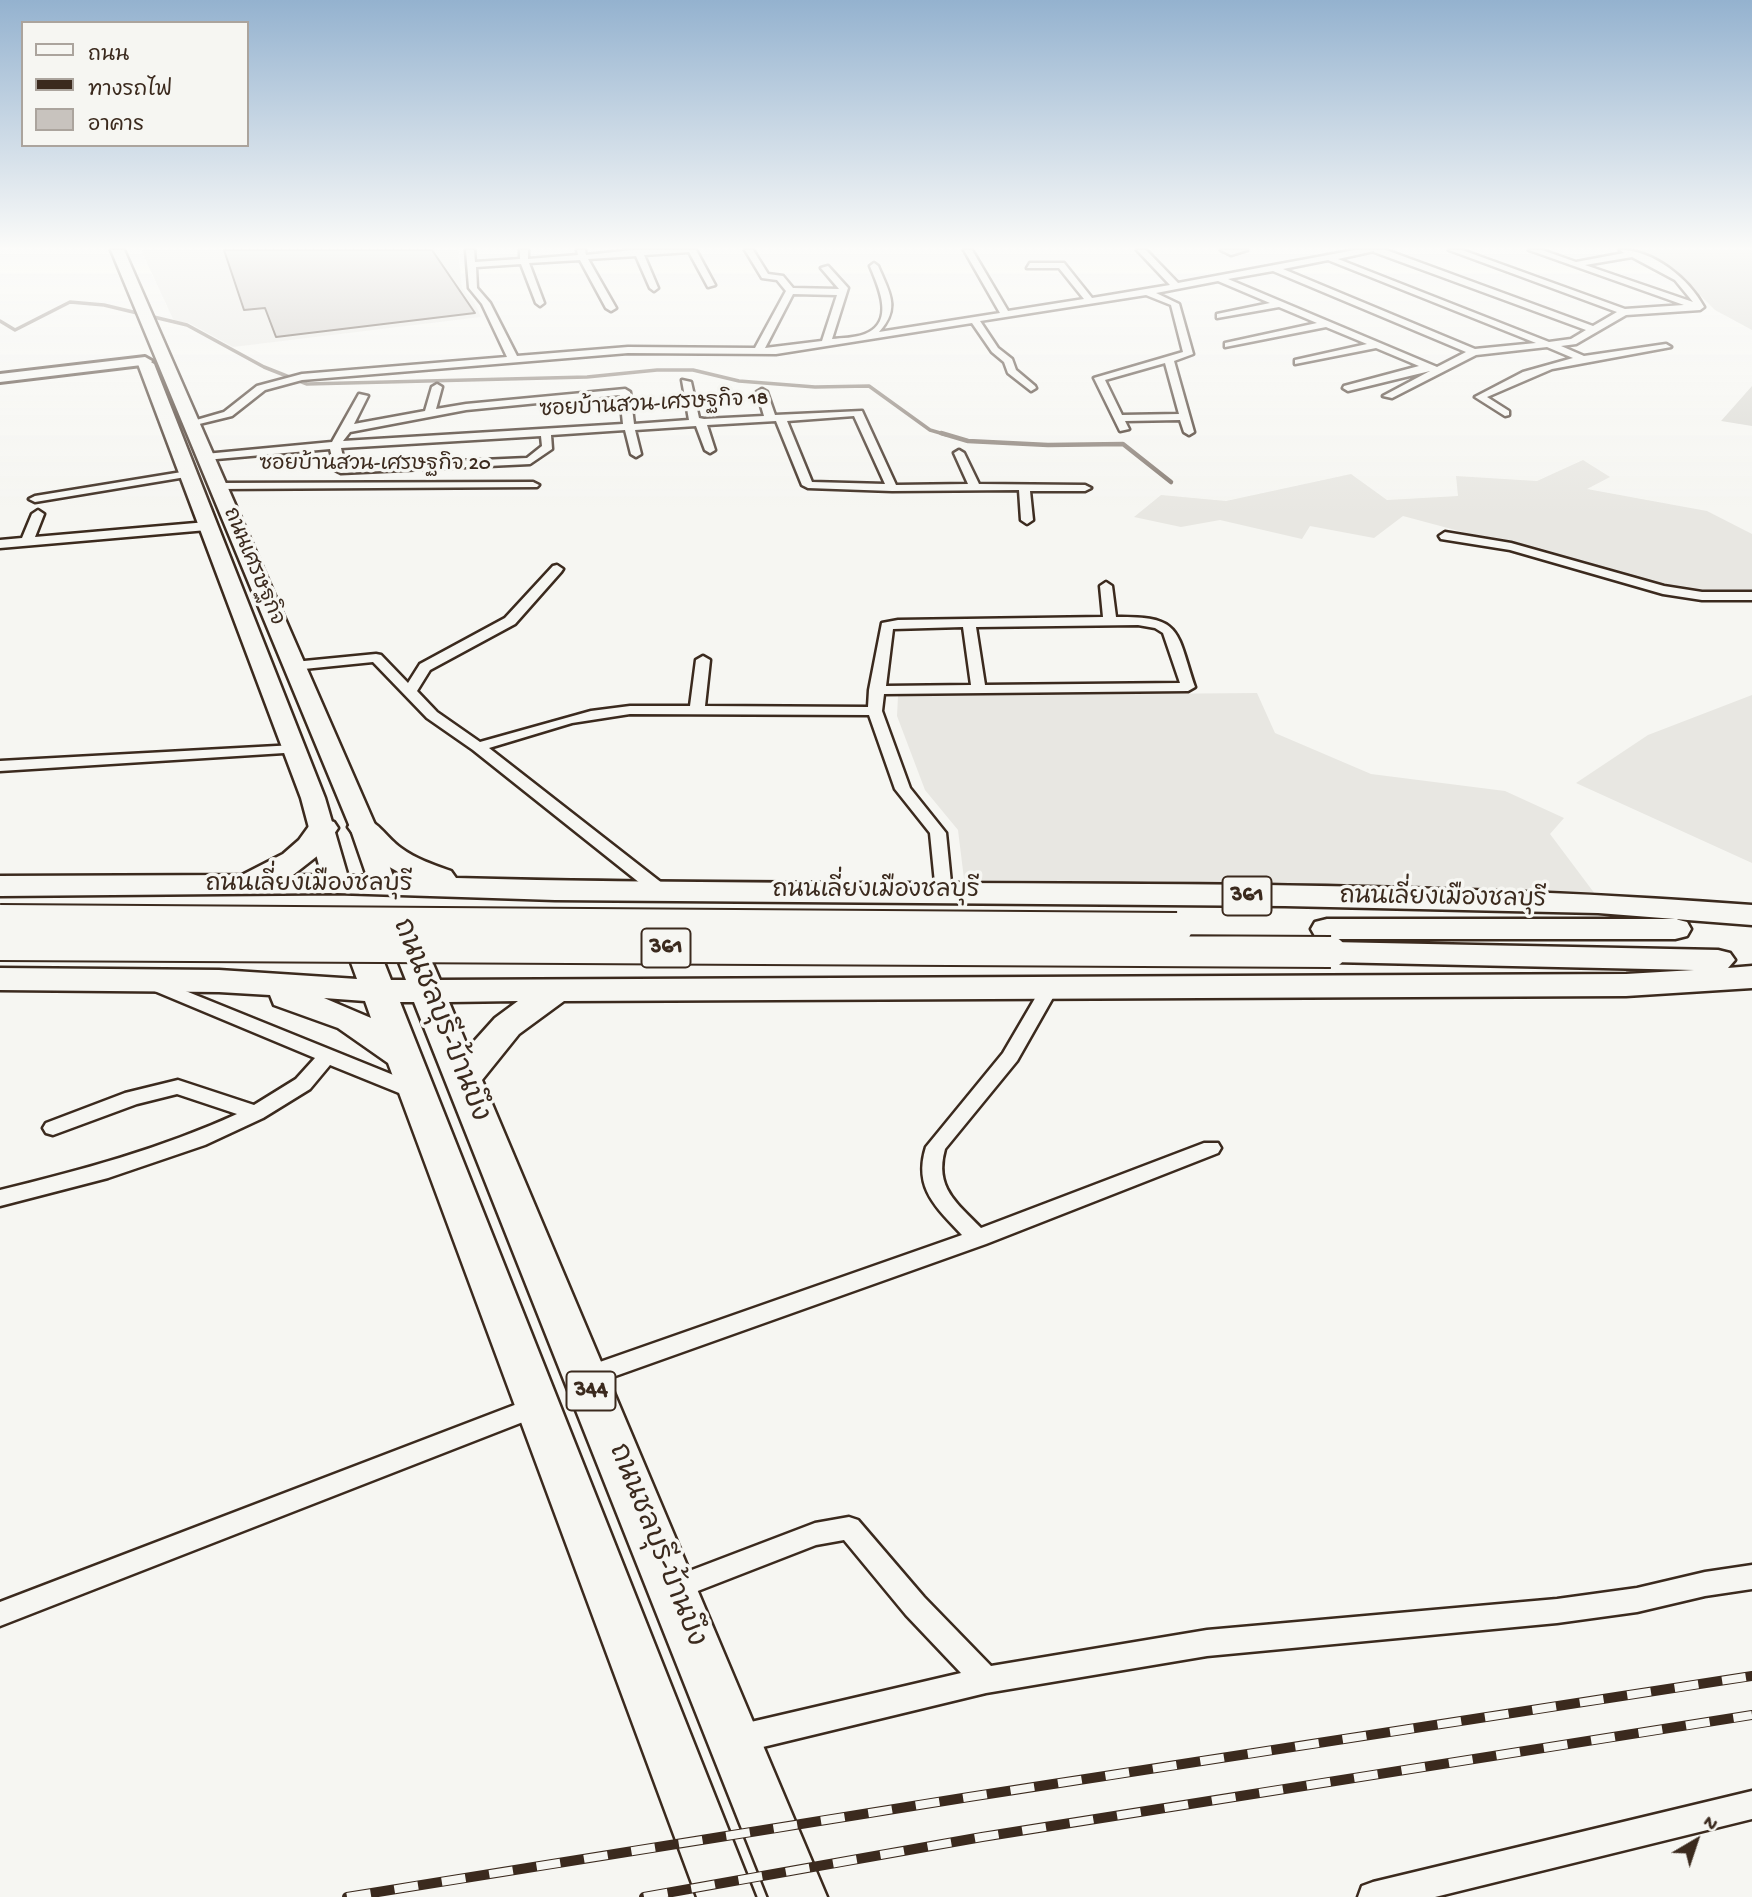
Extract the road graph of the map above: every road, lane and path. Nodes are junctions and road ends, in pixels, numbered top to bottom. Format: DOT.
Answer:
graph roads {
  1 [pos="150,339"];
  2 [pos="503,339"];
  3 [pos="765,339"];
  4 [pos="827,339"];
  5 [pos="854,339"];
  6 [pos="987,339"];
  7 [pos="1184,339"];
  8 [pos="1259,339"];
  9 [pos="1361,339"];
  10 [pos="1442,339"];
  11 [pos="1528,339"];
  12 [pos="1579,339"];
  13 [pos="137,341"];
  14 [pos="826,343"];
  15 [pos="1542,344"];
  16 [pos="1228,345"];
  17 [pos="1376,345"];
  18 [pos="1666,347"];
  19 [pos="758,352"];
  20 [pos="1474,352"];
  21 [pos="1580,357"];
  22 [pos="513,359"];
  23 [pos="154,360"];
  24 [pos="1169,360"];
  25 [pos="1298,362"];
  26 [pos="1432,368"];
  27 [pos="0,378"];
  28 [pos="686,382"];
  29 [pos="437,387"];
  30 [pos="1348,387"];
  31 [pos="1031,388"];
  32 [pos="762,392"];
  33 [pos="363,396"];
  34 [pos="1388,396"];
  35 [pos="1505,413"];
  36 [pos="429,414"];
  37 [pos="775,417"];
  38 [pos="1185,417"];
  39 [pos="697,421"];
  40 [pos="191,423"];
  41 [pos="629,427"];
  42 [pos="346,429"];
  43 [pos="545,431"];
  44 [pos="1189,432"];
  45 [pos="335,445"];
  46 [pos="710,450"];
  47 [pos="959,453"];
  48 [pos="636,454"];
  49 [pos="205,457"];
  50 [pos="341,470"];
  51 [pos="188,474"];
  52 [pos="533,485"];
  53 [pos="218,486"];
  54 [pos="341,486"];
  55 [pos="975,487"];
  56 [pos="1024,487"];
  57 [pos="892,488"];
  58 [pos="1086,488"];
  59 [pos="35,499"];
  60 [pos="38,514"];
  61 [pos="1027,520"];
  62 [pos="207,526"];
  63 [pos="1445,536"];
  64 [pos="27,542"];
  65 [pos="0,544"];
  66 [pos="558,569"];
  67 [pos="1106,586"];
  68 [pos="262,590"];
  69 [pos="234,595"];
  70 [pos="1752,596"];
  71 [pos="1110,621"];
  72 [pos="968,624"];
  73 [pos="703,660"];
  74 [pos="295,666"];
  75 [pos="979,689"];
  76 [pos="876,690"];
  77 [pos="409,692"];
  78 [pos="697,710"];
  79 [pos="875,711"];
  80 [pos="478,747"];
  81 [pos="295,749"];
  82 [pos="0,766"];
  83 [pos="363,827"];
  84 [pos="323,828"];
  85 [pos="337,884"];
  86 [pos="242,885"];
  87 [pos="383,885"];
  88 [pos="0,886"];
  89 [pos="489,888"];
  90 [pos="555,890"];
  91 [pos="661,891"];
  92 [pos="944,893"];
  93 [pos="1752,915"];
  94 [pos="0,920"];
  95 [pos="1752,929"];
  96 [pos="1329,941"];
  97 [pos="0,945"];
  98 [pos="1752,960"];
  99 [pos="1752,977"];
  100 [pos="0,979"];
  101 [pos="143,980"];
  102 [pos="219,981"];
  103 [pos="1051,987"];
  104 [pos="556,990"];
  105 [pos="378,991"];
  106 [pos="428,991"];
  107 [pos="327,1056"];
  108 [pos="409,1074"];
  109 [pos="463,1078"];
  110 [pos="256,1113"];
  111 [pos="53,1128"];
  112 [pos="1211,1148"];
  113 [pos="0,1198"];
  114 [pos="978,1238"];
  115 [pos="585,1377"];
  116 [pos="538,1406"];
  117 [pos="1752,1577"];
  118 [pos="672,1589"];
  119 [pos="0,1614"];
  120 [pos="986,1680"];
  121 [pos="734,1740"];
  122 [pos="1752,1805"];
  123 [pos="726,1897"];
  124 [pos="798,1897"];
  125 [pos="1373,1897"];
  1 -- 23 [label="main road, ถนนเศรษฐกิจ"];
  2 -- 22 [label="street"];
  3 -- 19 [label="street"];
  4 -- 14 [label="street"];
  5 -- 14 [label="street"];
  6 -- 31 [label="street"];
  7 -- 24 [label="street"];
  8 -- 16 [label="street"];
  9 -- 17 [label="street"];
  10 -- 20 [label="street"];
  11 -- 15 [label="street"];
  12 -- 15 [label="street"];
  13 -- 23 [label="main road, ถนนเศรษฐกิจ"];
  14 -- 19 [label="street"];
  15 -- 20 [label="street"];
  15 -- 21 [label="street"];
  17 -- 25 [label="street"];
  17 -- 26 [label="street"];
  18 -- 21 [label="street"];
  19 -- 22 [label="street"];
  20 -- 26 [label="street"];
  21 -- 35 [label="street"];
  22 -- 40 [label="street"];
  23 -- 27 [label="street"];
  23 -- 40 [label="main road, ถนนเศรษฐกิจ"];
  23 -- 51 [label="main road, ถนนเศรษฐกิจ"];
  24 -- 38 [label="street"];
  24 -- 38 [label="street"];
  26 -- 30 [label="street"];
  26 -- 34 [label="street"];
  28 -- 39 [label="street"];
  29 -- 36 [label="street"];
  32 -- 37 [label="street"];
  33 -- 42 [label="street"];
  36 -- 41 [label="street"];
  36 -- 42 [label="street"];
  37 -- 39 [label="street, ซอยบ้านสวน-เศรษฐกิจ 18"];
  37 -- 57 [label="street"];
  37 -- 57 [label="street, ซอยบ้านสวน-เศรษฐกิจ 18"];
  38 -- 44 [label="street"];
  39 -- 41 [label="street, ซอยบ้านสวน-เศรษฐกิจ 18"];
  39 -- 46 [label="street"];
  40 -- 49 [label="main road, ถนนเศรษฐกิจ"];
  41 -- 43 [label="street, ซอยบ้านสวน-เศรษฐกิจ 18"];
  41 -- 48 [label="street"];
  42 -- 45 [label="street"];
  43 -- 45 [label="street, ซอยบ้านสวน-เศรษฐกิจ 18"];
  43 -- 50 [label="street"];
  45 -- 49 [label="street, ซอยบ้านสวน-เศรษฐกิจ 18"];
  45 -- 50 [label="street"];
  47 -- 55 [label="street"];
  49 -- 53 [label="main road, ถนนเศรษฐกิจ"];
  50 -- 54 [label="street"];
  51 -- 59 [label="street"];
  51 -- 62 [label="main road, ถนนเศรษฐกิจ"];
  52 -- 54 [label="street, ซอยบ้านสวน-เศรษฐกิจ 20"];
  53 -- 54 [label="street, ซอยบ้านสวน-เศรษฐกิจ 20"];
  53 -- 68 [label="main road, ถนนเศรษฐกิจ"];
  55 -- 56 [label="street"];
  55 -- 57 [label="street"];
  56 -- 58 [label="street"];
  56 -- 61 [label="street"];
  60 -- 64 [label="street"];
  62 -- 64 [label="street"];
  62 -- 69 [label="main road, ถนนเศรษฐกิจ"];
  63 -- 70 [label="street"];
  64 -- 65 [label="street"];
  66 -- 77 [label="street"];
  67 -- 71 [label="street"];
  68 -- 69 [label="main road"];
  68 -- 74 [label="main road, ถนนเศรษฐกิจ"];
  69 -- 81 [label="main road, ถนนเศรษฐกิจ"];
  71 -- 72 [label="street"];
  71 -- 75 [label="street"];
  72 -- 75 [label="street"];
  72 -- 76 [label="street"];
  73 -- 78 [label="street"];
  74 -- 77 [label="street"];
  74 -- 83 [label="main road, ถนนเศรษฐกิจ"];
  75 -- 76 [label="street"];
  76 -- 79 [label="street"];
  77 -- 80 [label="street"];
  78 -- 79 [label="street"];
  78 -- 80 [label="street"];
  79 -- 92 [label="street"];
  80 -- 91 [label="street"];
  81 -- 82 [label="street"];
  81 -- 84 [label="main road, ถนนเศรษฐกิจ"];
  83 -- 87 [label="main road, ถนนเศรษฐกิจ"];
  83 -- 89 [label="highway"];
  84 -- 85 [label="main road, ถนนเศรษฐกิจ"];
  84 -- 86 [label="highway"];
  85 -- 86 [label="highway, ถนนเลี่ยงเมืองชลบุรี / 361"];
  85 -- 87 [label="highway, ถนนเลี่ยงเมืองชลบุรี / 361"];
  85 -- 105 [label="highway, ถนนชลบุรี-บ้านบึง / 344"];
  86 -- 88 [label="highway, ถนนเลี่ยงเมืองชลบุรี / 361"];
  86 -- 102 [label="highway"];
  87 -- 89 [label="highway, ถนนเลี่ยงเมืองชลบุรี / 361"];
  87 -- 106 [label="highway, ถนนชลบุรี-บ้านบึง / 344"];
  89 -- 90 [label="highway, ถนนเลี่ยงเมืองชลบุรี / 361"];
  90 -- 91 [label="highway, ถนนเลี่ยงเมืองชลบุรี / 361"];
  90 -- 104 [label="highway"];
  91 -- 92 [label="highway, ถนนเลี่ยงเมืองชลบุรี / 361"];
  92 -- 93 [label="highway, ถนนเลี่ยงเมืองชลบุรี / 361"];
  94 -- 96 [label="highway, ถนนเลี่ยงเมืองชลบุรี / 361, bridge"];
  95 -- 96 [label="highway, ถนนเลี่ยงเมืองชลบุรี / 361"];
  96 -- 97 [label="highway, ถนนเลี่ยงเมืองชลบุรี / 361, bridge"];
  96 -- 98 [label="highway, ถนนเลี่ยงเมืองชลบุรี / 361"];
  99 -- 103 [label="highway, 361"];
  100 -- 101 [label="highway, 361"];
  101 -- 102 [label="highway, 361"];
  101 -- 107 [label="street"];
  102 -- 105 [label="highway, 361"];
  102 -- 108 [label="highway"];
  103 -- 104 [label="highway, 361"];
  103 -- 114 [label="street"];
  104 -- 106 [label="highway, 361"];
  104 -- 109 [label="highway"];
  105 -- 106 [label="highway, 361"];
  105 -- 108 [label="highway, ถนนชลบุรี-บ้านบึง / 344"];
  106 -- 109 [label="highway, ถนนชลบุรี-บ้านบึง / 344"];
  107 -- 108 [label="street"];
  107 -- 110 [label="street"];
  108 -- 116 [label="highway, ถนนชลบุรี-บ้านบึง / 344"];
  109 -- 115 [label="highway, ถนนชลบุรี-บ้านบึง / 344"];
  110 -- 111 [label="street"];
  110 -- 113 [label="street"];
  112 -- 114 [label="street"];
  114 -- 115 [label="street"];
  115 -- 118 [label="highway, ถนนชลบุรี-บ้านบึง / 344"];
  116 -- 119 [label="street"];
  116 -- 123 [label="highway, ถนนชลบุรี-บ้านบึง / 344"];
  117 -- 120 [label="street"];
  118 -- 120 [label="street"];
  118 -- 121 [label="highway, ถนนชลบุรี-บ้านบึง / 344"];
  120 -- 121 [label="street"];
  121 -- 124 [label="highway, ถนนชลบุรี-บ้านบึง / 344"];
  122 -- 125 [label="street"];
}
